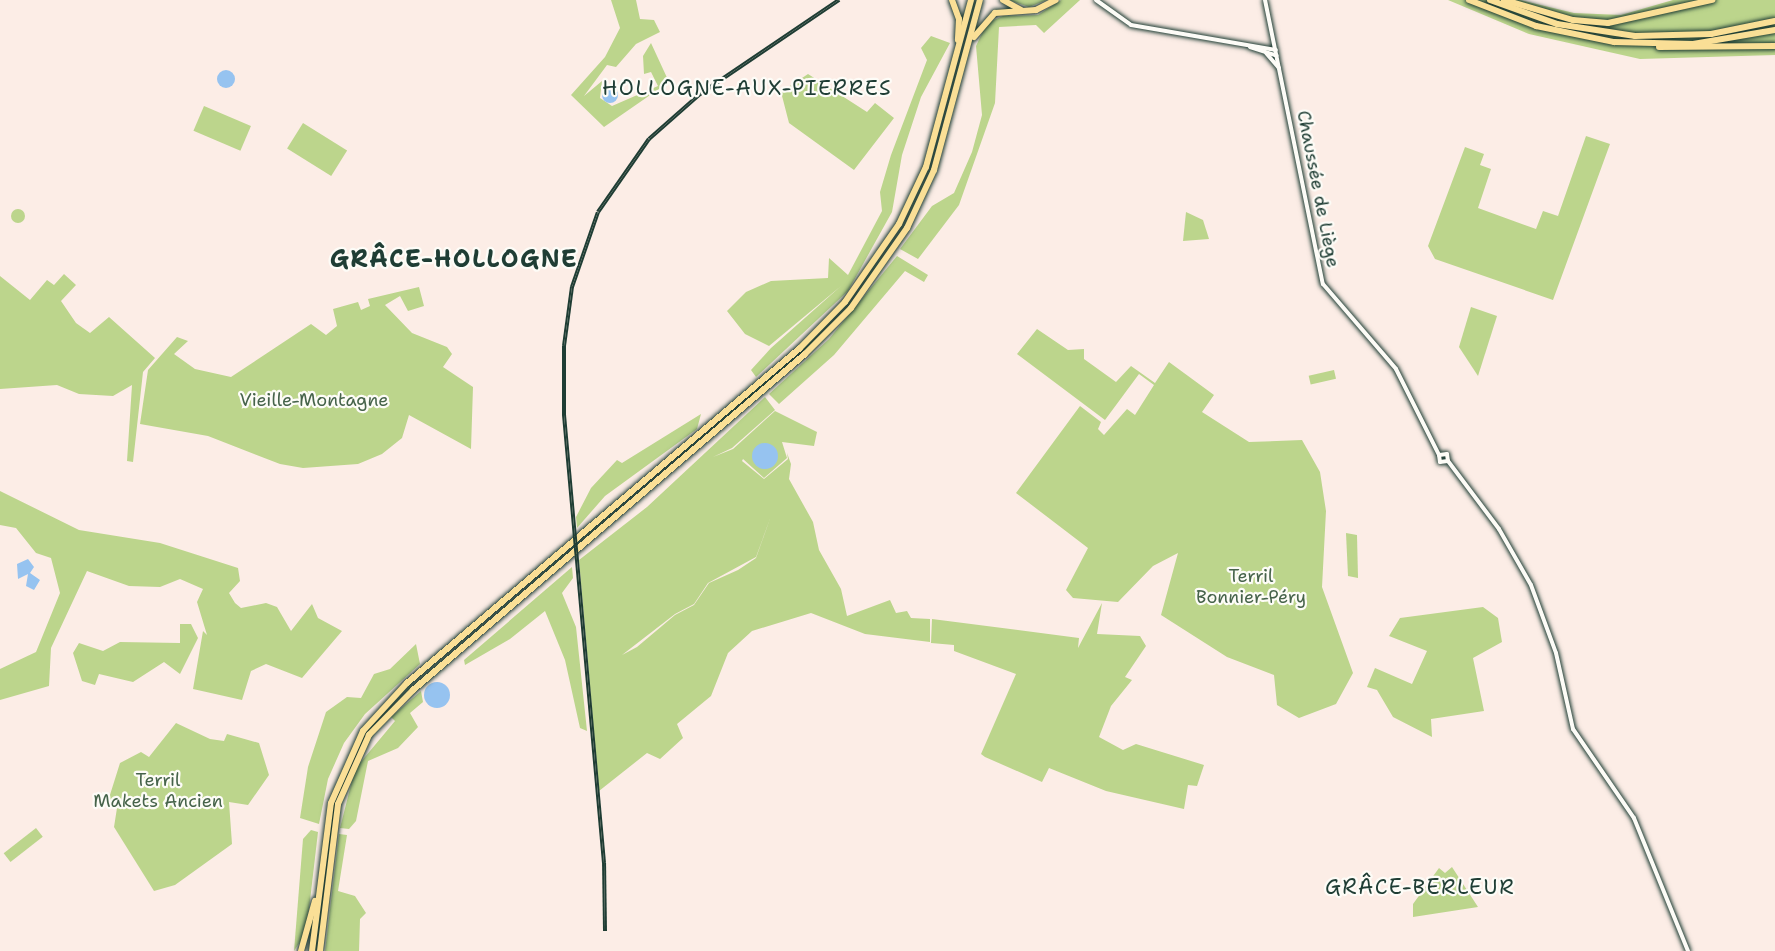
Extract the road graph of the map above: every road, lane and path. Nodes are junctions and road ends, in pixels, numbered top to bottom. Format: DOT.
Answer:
graph roads {
  1 [pos="952,0"];
  2 [pos="972,0"];
  3 [pos="980,0"];
  4 [pos="1003,0"];
  5 [pos="1056,0"];
  6 [pos="1096,0"];
  7 [pos="1265,0"];
  8 [pos="1469,0"];
  9 [pos="1490,0"];
  10 [pos="1504,0"];
  11 [pos="1712,0"];
  12 [pos="1024,11"];
  13 [pos="1775,21"];
  14 [pos="1775,30"];
  15 [pos="1274,39"];
  16 [pos="970,42"];
  17 [pos="1654,45"];
  18 [pos="1246,46"];
  19 [pos="1775,46"];
  20 [pos="1262,47"];
  21 [pos="1266,53"];
  22 [pos="1277,53"];
  23 [pos="958,54"];
  24 [pos="1281,72"];
  25 [pos="1438,455"];
  26 [pos="1448,461"];
  27 [pos="323,860"];
  28 [pos="301,951"];
  29 [pos="312,951"];
  30 [pos="320,951"];
  31 [pos="1688,951"];
  1 -- 23 [label="highway"];
  2 -- 23 [label="highway"];
  3 -- 16 [label="highway"];
  4 -- 12 [label="highway"];
  5 -- 12 [label="highway"];
  6 -- 18 [label="main road"];
  7 -- 15 [label="main road, Chaussée de Liège"];
  8 -- 17 [label="highway"];
  9 -- 13 [label="highway"];
  10 -- 11 [label="highway"];
  12 -- 16 [label="highway"];
  14 -- 17 [label="highway"];
  15 -- 20 [label="main road"];
  15 -- 22 [label="main road, Chaussée de Liège"];
  16 -- 30 [label="highway"];
  17 -- 19 [label="highway"];
  18 -- 20 [label="main road"];
  18 -- 21 [label="main road"];
  20 -- 22 [label="main road"];
  21 -- 22 [label="main road"];
  21 -- 24 [label="main road"];
  22 -- 24 [label="main road, Chaussée de Liège"];
  23 -- 27 [label="highway"];
  24 -- 25 [label="main road, Chaussée de Liège"];
  25 -- 26 [label="main road"];
  25 -- 26 [label="main road"];
  26 -- 31 [label="main road"];
  27 -- 28 [label="highway"];
  27 -- 29 [label="highway"];
}
